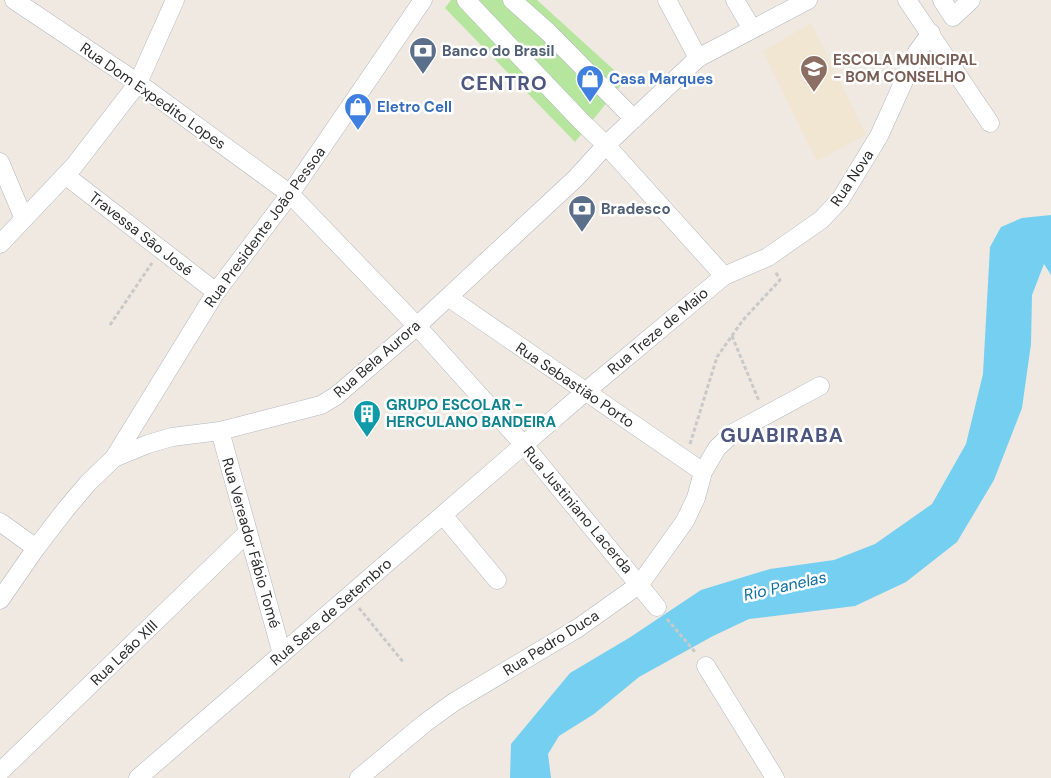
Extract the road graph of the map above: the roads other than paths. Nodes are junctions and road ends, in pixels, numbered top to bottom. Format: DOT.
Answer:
graph roads {
  1 [pos="14,0"];
  2 [pos="175,0"];
  3 [pos="423,0"];
  4 [pos="466,0"];
  5 [pos="512,0"];
  6 [pos="667,0"];
  7 [pos="735,0"];
  8 [pos="808,0"];
  9 [pos="907,0"];
  10 [pos="942,0"];
  11 [pos="971,0"];
  12 [pos="752,29"];
  13 [pos="931,33"];
  14 [pos="698,58"];
  15 [pos="138,83"];
  16 [pos="634,119"];
  17 [pos="990,123"];
  18 [pos="606,146"];
  19 [pos="0,162"];
  20 [pos="65,176"];
  21 [pos="290,194"];
  22 [pos="24,219"];
  23 [pos="0,244"];
  24 [pos="724,276"];
  25 [pos="216,292"];
  26 [pos="448,297"];
  27 [pos="417,326"];
  28 [pos="820,386"];
  29 [pos="585,392"];
  30 [pos="220,431"];
  31 [pos="524,445"];
  32 [pos="114,458"];
  33 [pos="703,472"];
  34 [pos="443,515"];
  35 [pos="0,522"];
  36 [pos="247,533"];
  37 [pos="36,548"];
  38 [pos="498,580"];
  39 [pos="640,584"];
  40 [pos="0,600"];
  41 [pos="657,607"];
  42 [pos="282,654"];
  43 [pos="706,666"];
  44 [pos="0,772"];
  45 [pos="138,778"];
  46 [pos="358,778"];
  47 [pos="775,778"];
  1 -- 15 [label="street, Rua Dom Expedito Lopes"];
  2 -- 15 [label="street"];
  3 -- 21 [label="street, Rua Presidente João Pessoa"];
  4 -- 18 [label="street"];
  5 -- 16 [label="street"];
  6 -- 14 [label="street"];
  7 -- 12 [label="street"];
  8 -- 12 [label="street, Rua Bela Aurora"];
  9 -- 13 [label="street"];
  10 -- 11 [label="street"];
  12 -- 14 [label="street, Rua Bela Aurora"];
  13 -- 17 [label="street"];
  13 -- 24 [label="street, Rua Nova"];
  14 -- 16 [label="street, Rua Bela Aurora"];
  15 -- 20 [label="street"];
  15 -- 21 [label="street, Rua Dom Expedito Lopes"];
  16 -- 18 [label="street, Rua Bela Aurora"];
  18 -- 24 [label="street"];
  18 -- 26 [label="street, Rua Bela Aurora"];
  19 -- 22 [label="street"];
  20 -- 22 [label="street"];
  20 -- 25 [label="street, Travessa São José"];
  21 -- 25 [label="street, Rua Presidente João Pessoa"];
  21 -- 27 [label="street, Rua Dom Expedito Lopes"];
  22 -- 23 [label="street"];
  24 -- 29 [label="street, Rua Treze de Maio"];
  25 -- 32 [label="street, Rua Presidente João Pessoa"];
  26 -- 27 [label="street, Rua Bela Aurora"];
  26 -- 29 [label="street, Rua Sebastião Porto"];
  27 -- 30 [label="street, Rua Bela Aurora"];
  27 -- 31 [label="street, Rua Justiniano Lacerda"];
  28 -- 33 [label="street, Rua Pedro Duca"];
  29 -- 31 [label="street, Rua Treze de Maio"];
  29 -- 33 [label="street, Rua Sebastião Porto"];
  30 -- 32 [label="street, Rua Bela Aurora"];
  30 -- 36 [label="street, Rua Vereador Fábio Tomé"];
  31 -- 34 [label="street, Rua Sete de Setembro"];
  31 -- 39 [label="street, Rua Justiniano Lacerda"];
  32 -- 37 [label="street, Rua Bela Aurora"];
  33 -- 39 [label="street, Rua Pedro Duca"];
  34 -- 38 [label="street"];
  34 -- 42 [label="street, Rua Sete de Setembro"];
  35 -- 37 [label="street"];
  36 -- 42 [label="street, Rua Vereador Fábio Tomé"];
  36 -- 44 [label="street, Rua Leão XIII"];
  37 -- 40 [label="street, Rua Bela Aurora"];
  39 -- 41 [label="street, Rua Justiniano Lacerda"];
  39 -- 46 [label="street, Rua Pedro Duca"];
  42 -- 45 [label="street, Rua Sete de Setembro"];
  43 -- 47 [label="street"];
}
